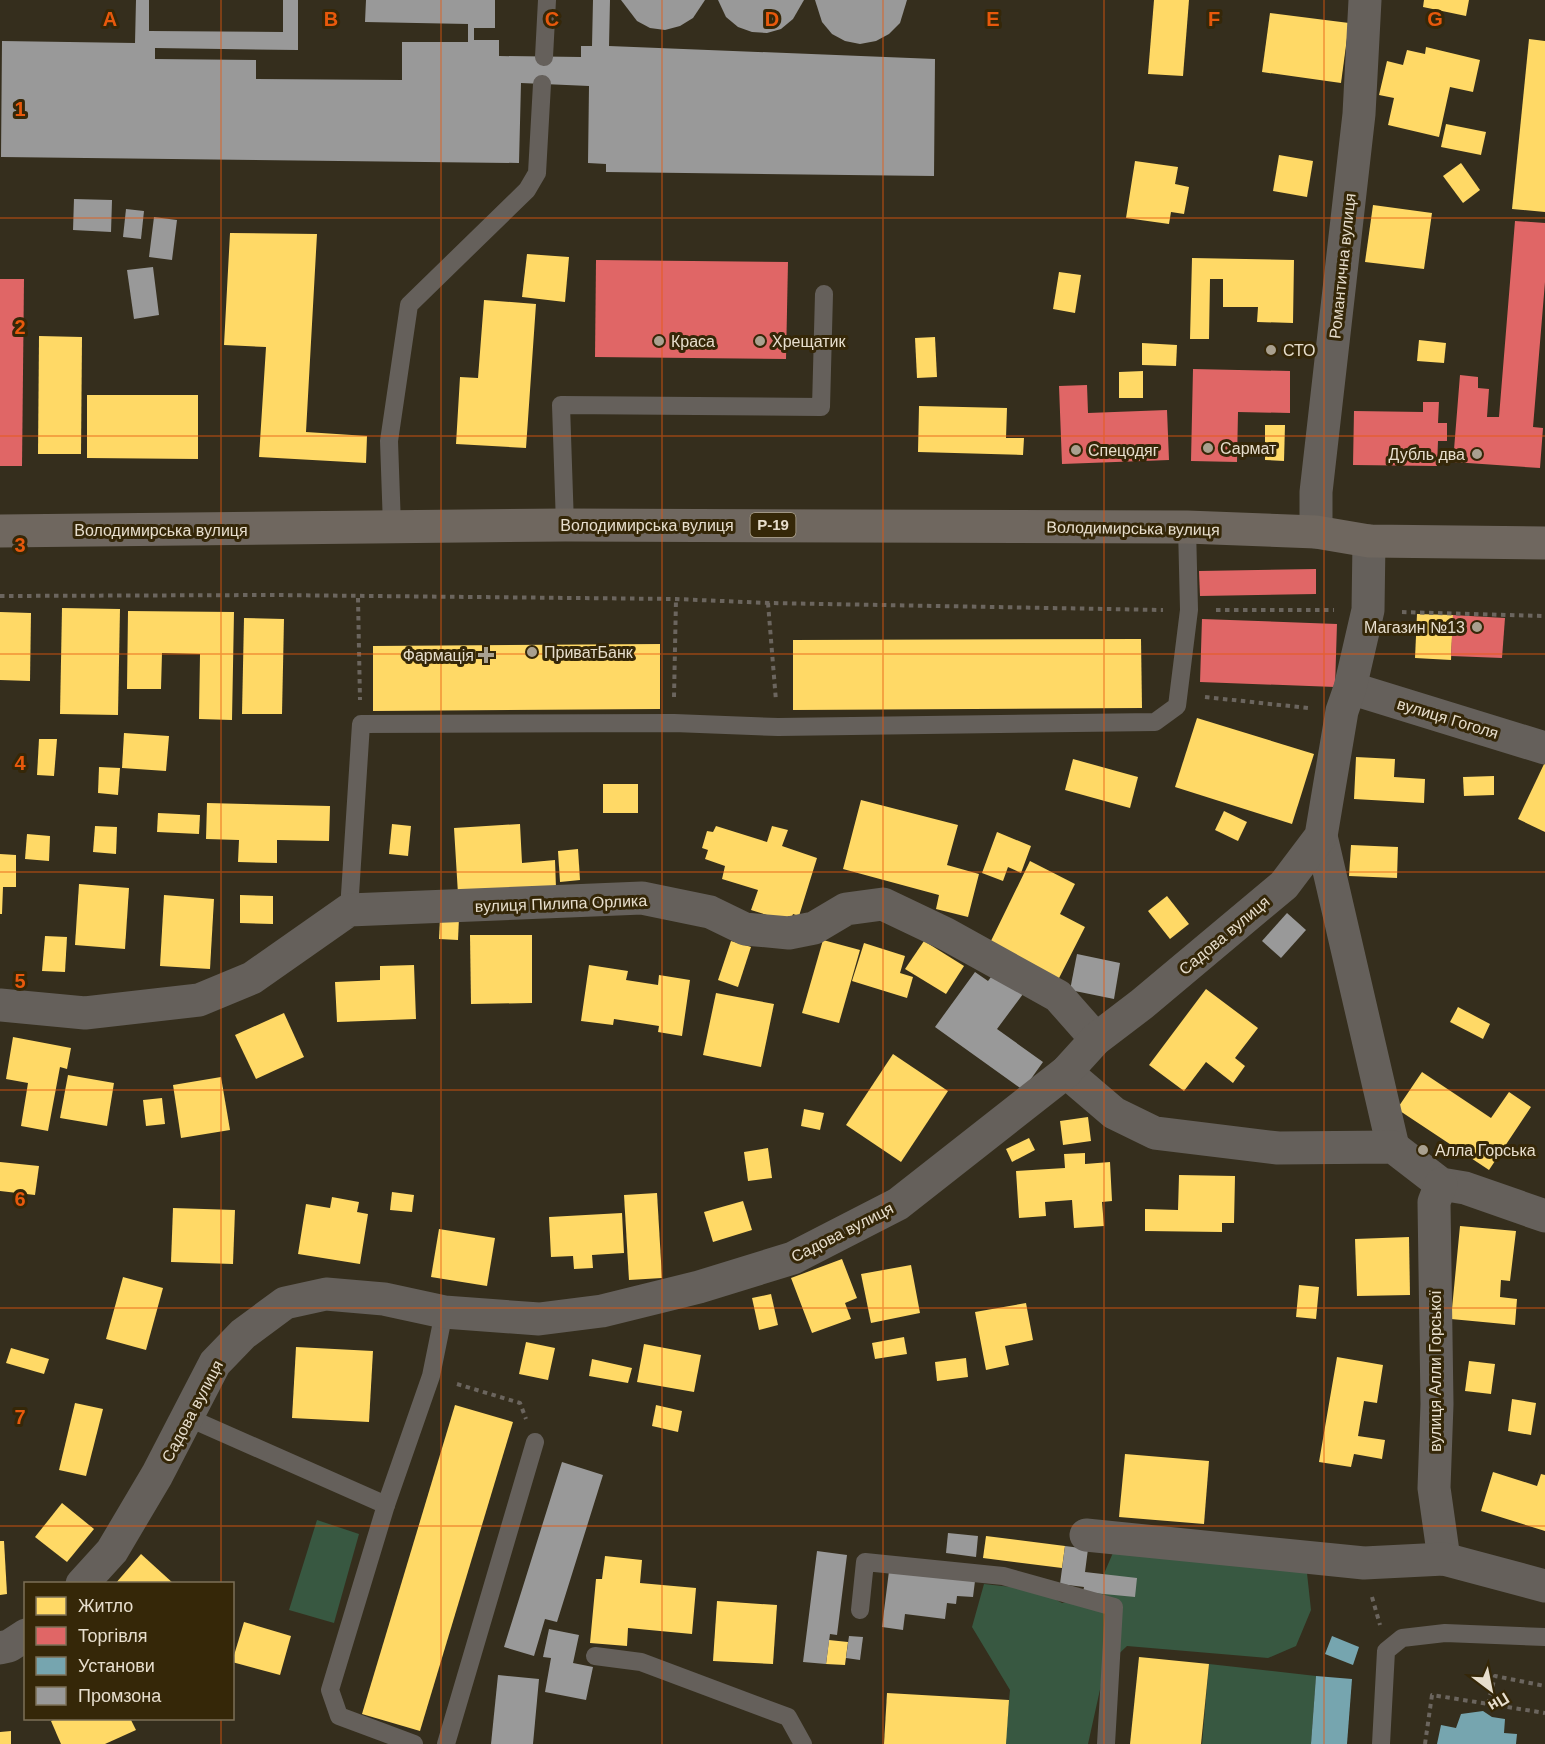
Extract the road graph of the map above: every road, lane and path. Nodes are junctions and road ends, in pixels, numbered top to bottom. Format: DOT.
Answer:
graph roads {
  1 [pos="546,0"];
  2 [pos="1365,0"];
  3 [pos="544,57"];
  4 [pos="542,84"];
  5 [pos="824,294"];
  6 [pos="566,525"];
  7 [pos="392,526"];
  8 [pos="1187,527"];
  9 [pos="0,531"];
  10 [pos="1316,532"];
  11 [pos="1369,541"];
  12 [pos="1545,543"];
  13 [pos="0,596"];
  14 [pos="358,598"];
  15 [pos="676,599"];
  16 [pos="768,603"];
  17 [pos="1189,610"];
  18 [pos="1368,610"];
  19 [pos="1545,616"];
  20 [pos="1177,694"];
  21 [pos="1346,700"];
  22 [pos="674,723"];
  23 [pos="361,724"];
  24 [pos="778,727"];
  25 [pos="1545,748"];
  26 [pos="1321,836"];
  27 [pos="349,910"];
  28 [pos="0,1005"];
  29 [pos="1096,1039"];
  30 [pos="1066,1072"];
  31 [pos="1393,1146"];
  32 [pos="1441,1184"];
  33 [pos="1545,1216"];
  34 [pos="444,1312"];
  35 [pos="431,1376"];
  36 [pos="189,1418"];
  37 [pos="535,1442"];
  38 [pos="386,1505"];
  39 [pos="1086,1535"];
  40 [pos="1444,1559"];
  41 [pos="1364,1563"];
  42 [pos="84,1582"];
  43 [pos="1545,1586"];
  44 [pos="860,1610"];
  45 [pos="24,1636"];
  46 [pos="1545,1636"];
  47 [pos="0,1648"];
  48 [pos="1386,1651"];
  49 [pos="595,1656"];
  50 [pos="1545,1686"];
  51 [pos="1488,1704"];
  52 [pos="1545,1713"];
  53 [pos="414,1744"];
  54 [pos="446,1744"];
  55 [pos="803,1744"];
  56 [pos="1107,1744"];
  57 [pos="1381,1744"];
  58 [pos="1425,1744"];
  1 -- 3 [label="lane"];
  2 -- 10 [label="street, Романтична вулиця"];
  4 -- 7 [label="lane"];
  5 -- 6 [label="lane"];
  6 -- 7 [label="main road, Володимирська вулиця / Р-19"];
  6 -- 8 [label="main road, Володимирська вулиця / Р-19"];
  7 -- 9 [label="main road, Володимирська вулиця / Р-19"];
  8 -- 10 [label="main road, Володимирська вулиця / Р-19"];
  8 -- 17 [label="lane"];
  10 -- 11 [label="main road, Володимирська вулиця / Р-19"];
  11 -- 12 [label="main road, Володимирська вулиця / Р-19"];
  11 -- 18 [label="street, Садова вулиця"];
  13 -- 14 [label="path"];
  14 -- 15 [label="path"];
  14 -- 23 [label="path"];
  15 -- 16 [label="path"];
  15 -- 22 [label="path"];
  16 -- 17 [label="path"];
  16 -- 24 [label="path"];
  17 -- 18 [label="path"];
  17 -- 20 [label="lane"];
  18 -- 19 [label="path"];
  18 -- 21 [label="street, Садова вулиця"];
  20 -- 21 [label="path"];
  20 -- 24 [label="lane"];
  21 -- 25 [label="street, вулиця Гоголя"];
  21 -- 26 [label="street, Садова вулиця"];
  22 -- 23 [label="lane"];
  22 -- 24 [label="lane"];
  23 -- 27 [label="lane"];
  26 -- 29 [label="street, Садова вулиця"];
  26 -- 31 [label="street"];
  27 -- 28 [label="street"];
  27 -- 29 [label="street, вулиця Пилипа Орлика"];
  29 -- 30 [label="street, Садова вулиця"];
  30 -- 31 [label="street"];
  30 -- 34 [label="street, Садова вулиця"];
  31 -- 32 [label="street"];
  32 -- 33 [label="street"];
  32 -- 40 [label="street, вулиця Алли Горської"];
  34 -- 35 [label="lane"];
  34 -- 36 [label="street, Садова вулиця"];
  35 -- 37 [label="path"];
  35 -- 38 [label="lane"];
  36 -- 38 [label="lane"];
  36 -- 42 [label="street, Садова вулиця"];
  37 -- 54 [label="lane"];
  38 -- 53 [label="lane"];
  39 -- 41 [label="street"];
  40 -- 41 [label="street"];
  40 -- 43 [label="street"];
  41 -- 48 [label="path"];
  44 -- 56 [label="lane"];
  45 -- 47 [label="street"];
  46 -- 48 [label="lane"];
  48 -- 57 [label="lane"];
  49 -- 55 [label="lane"];
  50 -- 51 [label="path"];
  51 -- 52 [label="path"];
  51 -- 58 [label="path"];
}
